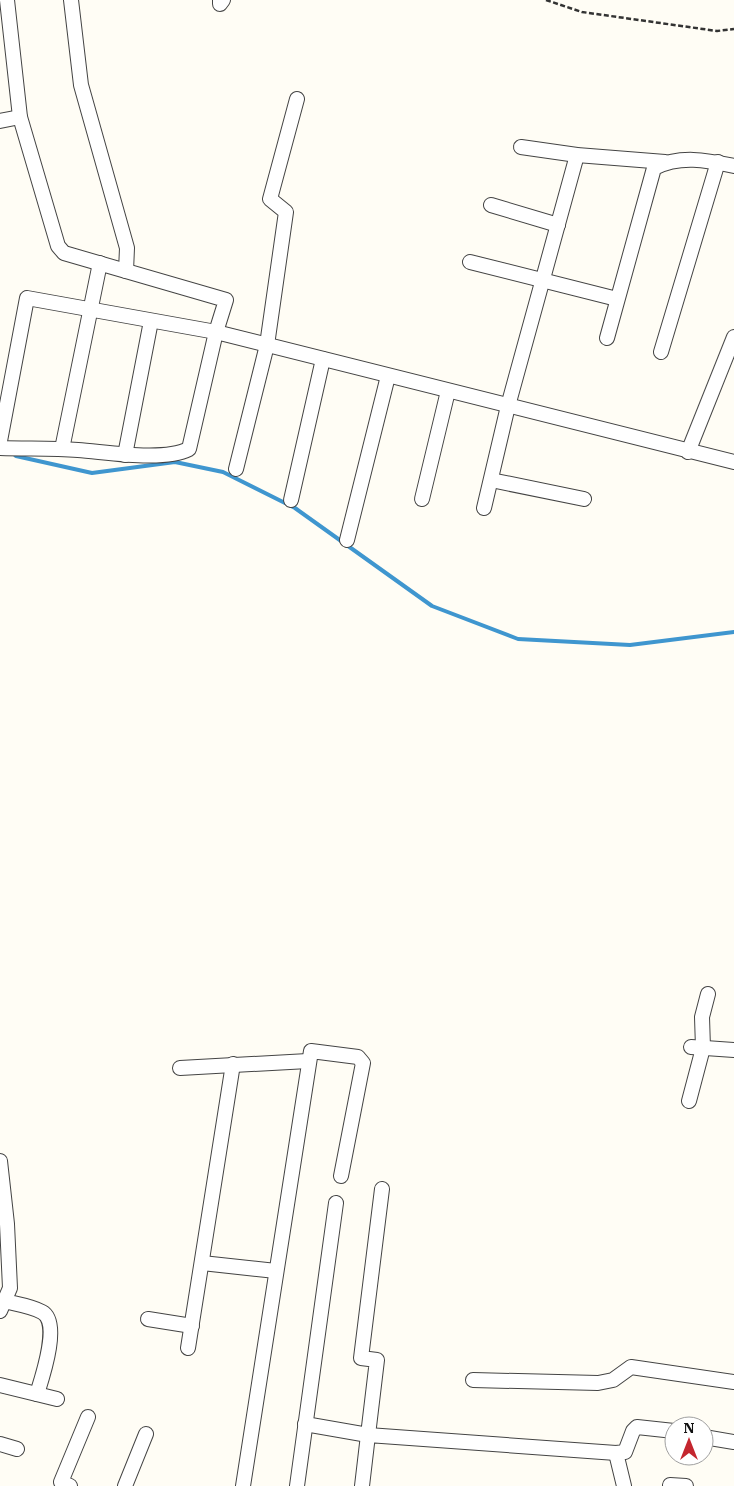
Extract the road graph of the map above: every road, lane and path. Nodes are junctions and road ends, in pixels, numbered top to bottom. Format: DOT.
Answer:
graph roads {
  1 [pos="7,0"];
  2 [pos="71,0"];
  3 [pos="546,0"];
  4 [pos="734,30"];
  5 [pos="297,99"];
  6 [pos="20,117"];
  7 [pos="0,121"];
  8 [pos="520,147"];
  9 [pos="577,155"];
  10 [pos="666,162"];
  11 [pos="718,162"];
  12 [pos="734,166"];
  13 [pos="491,205"];
  14 [pos="558,224"];
  15 [pos="470,262"];
  16 [pos="100,263"];
  17 [pos="126,271"];
  18 [pos="542,280"];
  19 [pos="617,299"];
  20 [pos="91,310"];
  21 [pos="151,320"];
  22 [pos="216,332"];
  23 [pos="734,337"];
  24 [pos="607,338"];
  25 [pos="267,345"];
  26 [pos="661,352"];
  27 [pos="323,359"];
  28 [pos="388,376"];
  29 [pos="448,391"];
  30 [pos="508,406"];
  31 [pos="0,441"];
  32 [pos="0,448"];
  33 [pos="62,450"];
  34 [pos="688,452"];
  35 [pos="125,455"];
  36 [pos="734,462"];
  37 [pos="236,470"];
  38 [pos="490,480"];
  39 [pos="422,499"];
  40 [pos="584,499"];
  41 [pos="291,500"];
  42 [pos="484,508"];
  43 [pos="347,540"];
  44 [pos="708,994"];
  45 [pos="697,1047"];
  46 [pos="734,1050"];
  47 [pos="308,1061"];
  48 [pos="233,1064"];
  49 [pos="180,1068"];
  50 [pos="689,1102"];
  51 [pos="0,1161"];
  52 [pos="341,1176"];
  53 [pos="382,1189"];
  54 [pos="336,1203"];
  55 [pos="202,1263"];
  56 [pos="276,1271"];
  57 [pos="2,1306"];
  58 [pos="148,1319"];
  59 [pos="192,1326"];
  60 [pos="188,1348"];
  61 [pos="473,1380"];
  62 [pos="734,1382"];
  63 [pos="0,1385"];
  64 [pos="37,1394"];
  65 [pos="57,1399"];
  66 [pos="88,1417"];
  67 [pos="305,1424"];
  68 [pos="664,1431"];
  69 [pos="146,1434"];
  70 [pos="368,1434"];
  71 [pos="714,1439"];
  72 [pos="734,1442"];
  73 [pos="0,1444"];
  74 [pos="17,1449"];
  75 [pos="616,1453"];
  76 [pos="670,1485"];
  77 [pos="70,1486"];
  78 [pos="125,1486"];
  79 [pos="243,1486"];
  80 [pos="297,1486"];
  81 [pos="362,1486"];
  82 [pos="624,1486"];
  83 [pos="686,1486"];
  1 -- 6 [label="street"];
  2 -- 17 [label="street"];
  3 -- 4 [label="path"];
  5 -- 25 [label="street"];
  6 -- 7 [label="street"];
  6 -- 16 [label="street"];
  8 -- 9 [label="street"];
  9 -- 10 [label="street"];
  9 -- 14 [label="street"];
  10 -- 11 [label="street"];
  10 -- 19 [label="street"];
  11 -- 12 [label="street"];
  11 -- 26 [label="street"];
  13 -- 14 [label="street"];
  14 -- 18 [label="street"];
  15 -- 18 [label="street"];
  16 -- 17 [label="street"];
  16 -- 20 [label="street"];
  17 -- 22 [label="street"];
  18 -- 19 [label="street"];
  18 -- 30 [label="street"];
  19 -- 24 [label="street"];
  20 -- 21 [label="street"];
  20 -- 31 [label="street"];
  20 -- 33 [label="street"];
  21 -- 22 [label="street"];
  21 -- 35 [label="street"];
  22 -- 25 [label="street"];
  22 -- 35 [label="street"];
  23 -- 34 [label="street"];
  25 -- 27 [label="street"];
  25 -- 37 [label="street"];
  27 -- 28 [label="street"];
  27 -- 41 [label="street"];
  28 -- 29 [label="street"];
  28 -- 43 [label="street"];
  29 -- 30 [label="street"];
  29 -- 39 [label="street"];
  30 -- 34 [label="street"];
  30 -- 38 [label="street"];
  32 -- 33 [label="street"];
  33 -- 35 [label="street"];
  34 -- 36 [label="street"];
  38 -- 40 [label="street"];
  38 -- 42 [label="street"];
  44 -- 45 [label="street"];
  45 -- 46 [label="street"];
  45 -- 50 [label="street"];
  47 -- 48 [label="street"];
  47 -- 52 [label="street"];
  47 -- 56 [label="street"];
  48 -- 49 [label="street"];
  48 -- 55 [label="street"];
  51 -- 57 [label="street"];
  53 -- 70 [label="street"];
  54 -- 67 [label="street"];
  55 -- 56 [label="street"];
  55 -- 59 [label="street"];
  56 -- 79 [label="street"];
  57 -- 64 [label="street"];
  58 -- 59 [label="street"];
  59 -- 60 [label="street"];
  61 -- 62 [label="street"];
  63 -- 64 [label="street"];
  64 -- 65 [label="street"];
  66 -- 77 [label="street"];
  67 -- 70 [label="street"];
  67 -- 80 [label="street"];
  68 -- 75 [label="street"];
  69 -- 78 [label="street"];
  70 -- 75 [label="street"];
  70 -- 81 [label="street"];
  71 -- 72 [label="street"];
  73 -- 74 [label="street"];
  75 -- 82 [label="street"];
  76 -- 83 [label="street"];
}
